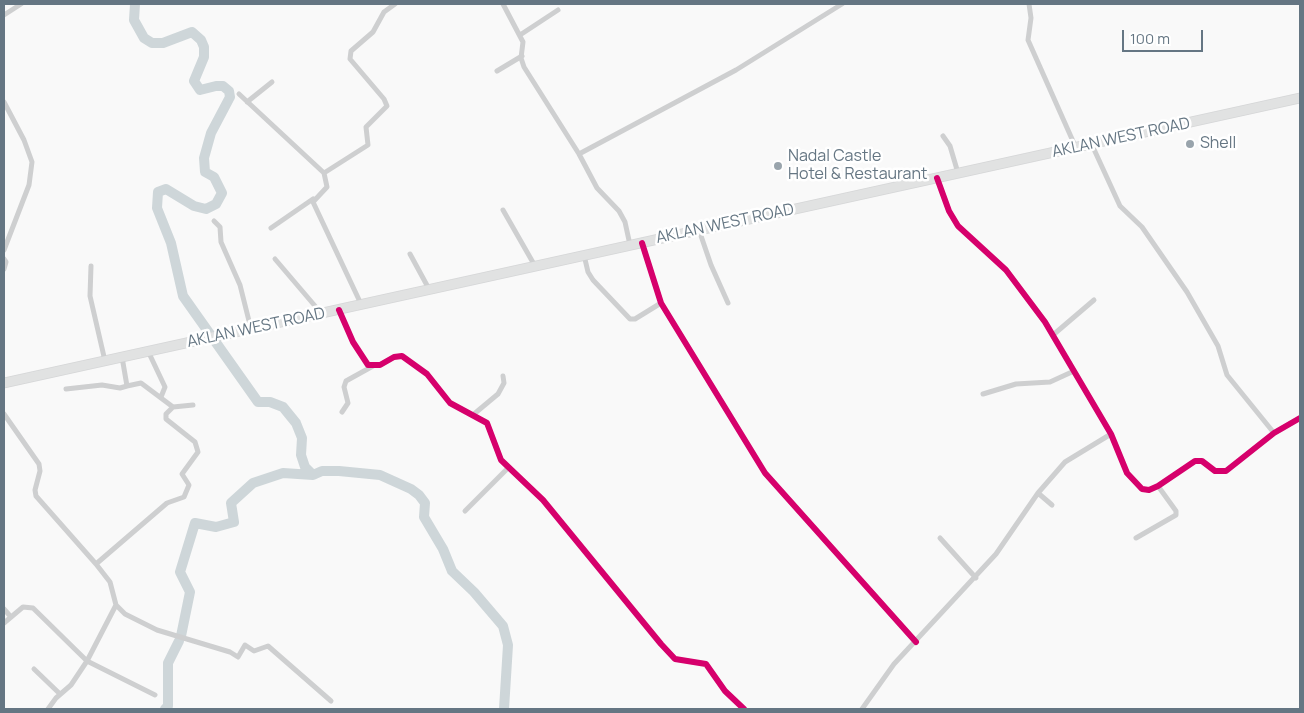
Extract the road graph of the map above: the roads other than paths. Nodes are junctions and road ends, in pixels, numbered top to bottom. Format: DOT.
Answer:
graph roads {
  1 [pos="21,4"];
  2 [pos="395,4"];
  3 [pos="503,4"];
  4 [pos="842,4"];
  5 [pos="1029,4"];
  6 [pos="14,6"];
  7 [pos="558,10"];
  8 [pos="4,15"];
  9 [pos="520,35"];
  10 [pos="522,56"];
  11 [pos="496,72"];
  12 [pos="272,82"];
  13 [pos="239,94"];
  14 [pos="1300,98"];
  15 [pos="4,102"];
  16 [pos="248,102"];
  17 [pos="943,136"];
  18 [pos="1092,145"];
  19 [pos="1076,148"];
  20 [pos="579,154"];
  21 [pos="324,173"];
  22 [pos="958,173"];
  23 [pos="937,178"];
  24 [pos="313,199"];
  25 [pos="503,210"];
  26 [pos="214,221"];
  27 [pos="271,228"];
  28 [pos="699,230"];
  29 [pos="642,243"];
  30 [pos="630,246"];
  31 [pos="4,250"];
  32 [pos="410,254"];
  33 [pos="584,255"];
  34 [pos="4,259"];
  35 [pos="275,259"];
  36 [pos="91,266"];
  37 [pos="535,266"];
  38 [pos="4,269"];
  39 [pos="429,289"];
  40 [pos="1094,300"];
  41 [pos="662,303"];
  42 [pos="728,303"];
  43 [pos="361,304"];
  44 [pos="339,310"];
  45 [pos="321,313"];
  46 [pos="251,329"];
  47 [pos="1053,335"];
  48 [pos="148,351"];
  49 [pos="122,357"];
  50 [pos="104,361"];
  51 [pos="373,366"];
  52 [pos="1074,372"];
  53 [pos="503,376"];
  54 [pos="4,383"];
  55 [pos="127,386"];
  56 [pos="66,388"];
  57 [pos="983,394"];
  58 [pos="162,397"];
  59 [pos="193,405"];
  60 [pos="173,407"];
  61 [pos="342,412"];
  62 [pos="4,414"];
  63 [pos="474,414"];
  64 [pos="1300,418"];
  65 [pos="1274,433"];
  66 [pos="1111,434"];
  67 [pos="508,468"];
  68 [pos="1158,486"];
  69 [pos="1038,493"];
  70 [pos="1052,505"];
  71 [pos="465,511"];
  72 [pos="940,538"];
  73 [pos="1136,538"];
  74 [pos="96,564"];
  75 [pos="976,578"];
  76 [pos="116,605"];
  77 [pos="4,609"];
  78 [pos="11,617"];
  79 [pos="4,623"];
  80 [pos="916,642"];
  81 [pos="87,661"];
  82 [pos="34,669"];
  83 [pos="60,694"];
  84 [pos="156,695"];
  85 [pos="331,701"];
  86 [pos="48,709"];
  87 [pos="744,709"];
  88 [pos="862,709"];
  1 -- 6 [label="street"];
  2 -- 21 [label="street"];
  3 -- 9 [label="street"];
  4 -- 20 [label="street"];
  5 -- 19 [label="street"];
  6 -- 8 [label="street"];
  7 -- 9 [label="street"];
  9 -- 10 [label="street"];
  10 -- 11 [label="street"];
  10 -- 20 [label="street"];
  12 -- 16 [label="street"];
  13 -- 16 [label="street"];
  14 -- 18 [label="main road, AKLAN WEST ROAD"];
  15 -- 31 [label="street"];
  16 -- 21 [label="street"];
  17 -- 22 [label="street"];
  18 -- 19 [label="main road, AKLAN WEST ROAD"];
  18 -- 65 [label="street"];
  19 -- 22 [label="main road, AKLAN WEST ROAD"];
  20 -- 30 [label="street"];
  21 -- 24 [label="street"];
  22 -- 23 [label="main road, AKLAN WEST ROAD"];
  23 -- 28 [label="main road, AKLAN WEST ROAD"];
  23 -- 47 [label="street"];
  24 -- 27 [label="street"];
  24 -- 43 [label="street"];
  25 -- 37 [label="street"];
  26 -- 46 [label="street"];
  28 -- 29 [label="main road, AKLAN WEST ROAD"];
  28 -- 42 [label="street"];
  29 -- 30 [label="main road, AKLAN WEST ROAD"];
  29 -- 41 [label="street"];
  30 -- 33 [label="main road, AKLAN WEST ROAD"];
  32 -- 39 [label="street"];
  33 -- 37 [label="main road, AKLAN WEST ROAD"];
  33 -- 41 [label="street"];
  34 -- 38 [label="street"];
  35 -- 45 [label="street"];
  36 -- 50 [label="street"];
  37 -- 39 [label="main road, AKLAN WEST ROAD"];
  39 -- 43 [label="main road, AKLAN WEST ROAD"];
  40 -- 47 [label="street"];
  41 -- 80 [label="street"];
  43 -- 44 [label="main road, AKLAN WEST ROAD"];
  44 -- 45 [label="main road, AKLAN WEST ROAD"];
  44 -- 51 [label="street"];
  45 -- 46 [label="main road, AKLAN WEST ROAD"];
  46 -- 48 [label="main road, AKLAN WEST ROAD"];
  47 -- 52 [label="street"];
  48 -- 49 [label="main road, AKLAN WEST ROAD"];
  48 -- 58 [label="street"];
  49 -- 50 [label="main road, AKLAN WEST ROAD"];
  49 -- 55 [label="street"];
  50 -- 54 [label="main road, AKLAN WEST ROAD"];
  51 -- 61 [label="street"];
  51 -- 63 [label="street"];
  52 -- 57 [label="street"];
  52 -- 66 [label="street"];
  53 -- 63 [label="street"];
  55 -- 56 [label="street"];
  55 -- 58 [label="street"];
  58 -- 60 [label="street"];
  59 -- 60 [label="street"];
  60 -- 74 [label="street"];
  62 -- 74 [label="street"];
  63 -- 67 [label="street"];
  64 -- 65 [label="street"];
  65 -- 68 [label="street"];
  66 -- 68 [label="street"];
  66 -- 69 [label="street"];
  67 -- 71 [label="street"];
  67 -- 87 [label="street"];
  68 -- 73 [label="street"];
  69 -- 70 [label="street"];
  69 -- 75 [label="street"];
  72 -- 75 [label="street"];
  74 -- 76 [label="street"];
  75 -- 80 [label="street"];
  76 -- 81 [label="street"];
  76 -- 85 [label="street"];
  77 -- 78 [label="street"];
  78 -- 79 [label="street"];
  78 -- 81 [label="street"];
  80 -- 88 [label="street"];
  81 -- 83 [label="street"];
  81 -- 84 [label="street"];
  82 -- 83 [label="street"];
  83 -- 86 [label="street"];
}
